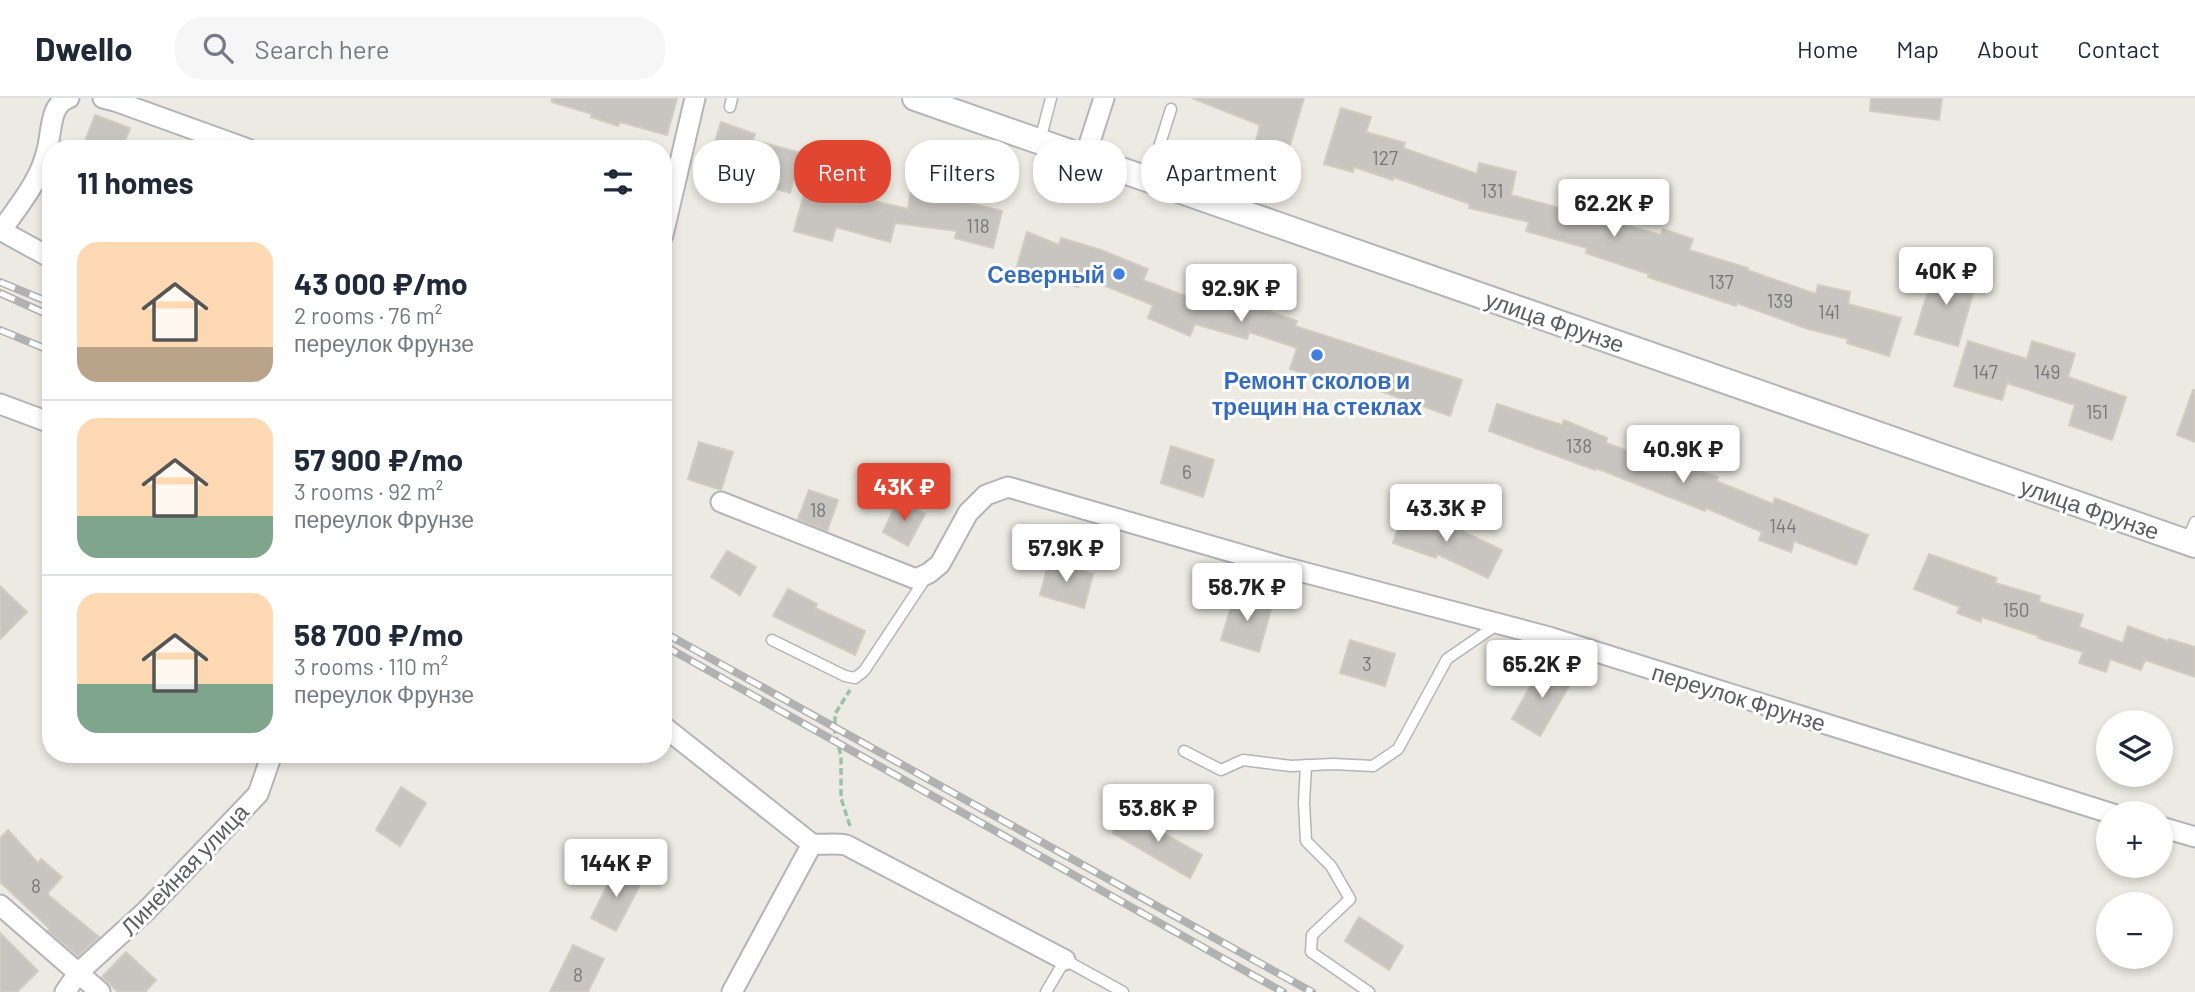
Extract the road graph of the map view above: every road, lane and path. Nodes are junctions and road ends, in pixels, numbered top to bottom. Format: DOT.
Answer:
graph roads {
  1 [pos="69,98"];
  2 [pos="103,98"];
  3 [pos="695,98"];
  4 [pos="915,98"];
  5 [pos="1051,98"];
  6 [pos="1104,98"];
  7 [pos="1171,109"];
  8 [pos="49,140"];
  9 [pos="224,140"];
  10 [pos="1034,140"];
  11 [pos="1040,140"];
  12 [pos="1090,140"];
  13 [pos="1161,140"];
  14 [pos="42,164"];
  15 [pos="672,196"];
  16 [pos="1216,203"];
  17 [pos="1,230"];
  18 [pos="42,253"];
  19 [pos="0,404"];
  20 [pos="42,420"];
  21 [pos="721,502"];
  22 [pos="2192,536"];
  23 [pos="929,573"];
  24 [pos="1498,624"];
  25 [pos="772,640"];
  26 [pos="864,671"];
  27 [pos="672,733"];
  28 [pos="1184,751"];
  29 [pos="269,763"];
  30 [pos="1306,765"];
  31 [pos="2096,809"];
  32 [pos="2173,831"];
  33 [pos="2195,837"];
  34 [pos="812,844"];
  35 [pos="846,845"];
  36 [pos="0,905"];
  37 [pos="1065,960"];
  38 [pos="79,972"];
  39 [pos="65,992"];
  40 [pos="100,992"];
  41 [pos="732,992"];
  42 [pos="1046,992"];
  43 [pos="1123,992"];
  44 [pos="1369,992"];
  1 -- 8 [label="street"];
  2 -- 9 [label="street"];
  3 -- 15 [label="street"];
  4 -- 10 [label="street, улица Фрунзе"];
  5 -- 11 [label="lane"];
  6 -- 12 [label="street"];
  7 -- 13 [label="lane"];
  14 -- 17 [label="street"];
  16 -- 22 [label="street, улица Фрунзе"];
  17 -- 18 [label="street"];
  19 -- 20 [label="street"];
  21 -- 23 [label="street"];
  23 -- 24 [label="street, переулок Фрунзе"];
  23 -- 26 [label="lane"];
  24 -- 30 [label="lane"];
  24 -- 31 [label="street, переулок Фрунзе"];
  25 -- 26 [label="lane"];
  26 -- 35 [label="path"];
  27 -- 34 [label="street"];
  28 -- 30 [label="lane"];
  29 -- 38 [label="street, Линейная улица"];
  30 -- 44 [label="lane"];
  32 -- 33 [label="street"];
  34 -- 35 [label="street"];
  34 -- 41 [label="street"];
  35 -- 37 [label="street"];
  36 -- 38 [label="street"];
  37 -- 42 [label="lane"];
  37 -- 43 [label="lane"];
  38 -- 39 [label="street, Линейная улица"];
  38 -- 40 [label="street"];
}
